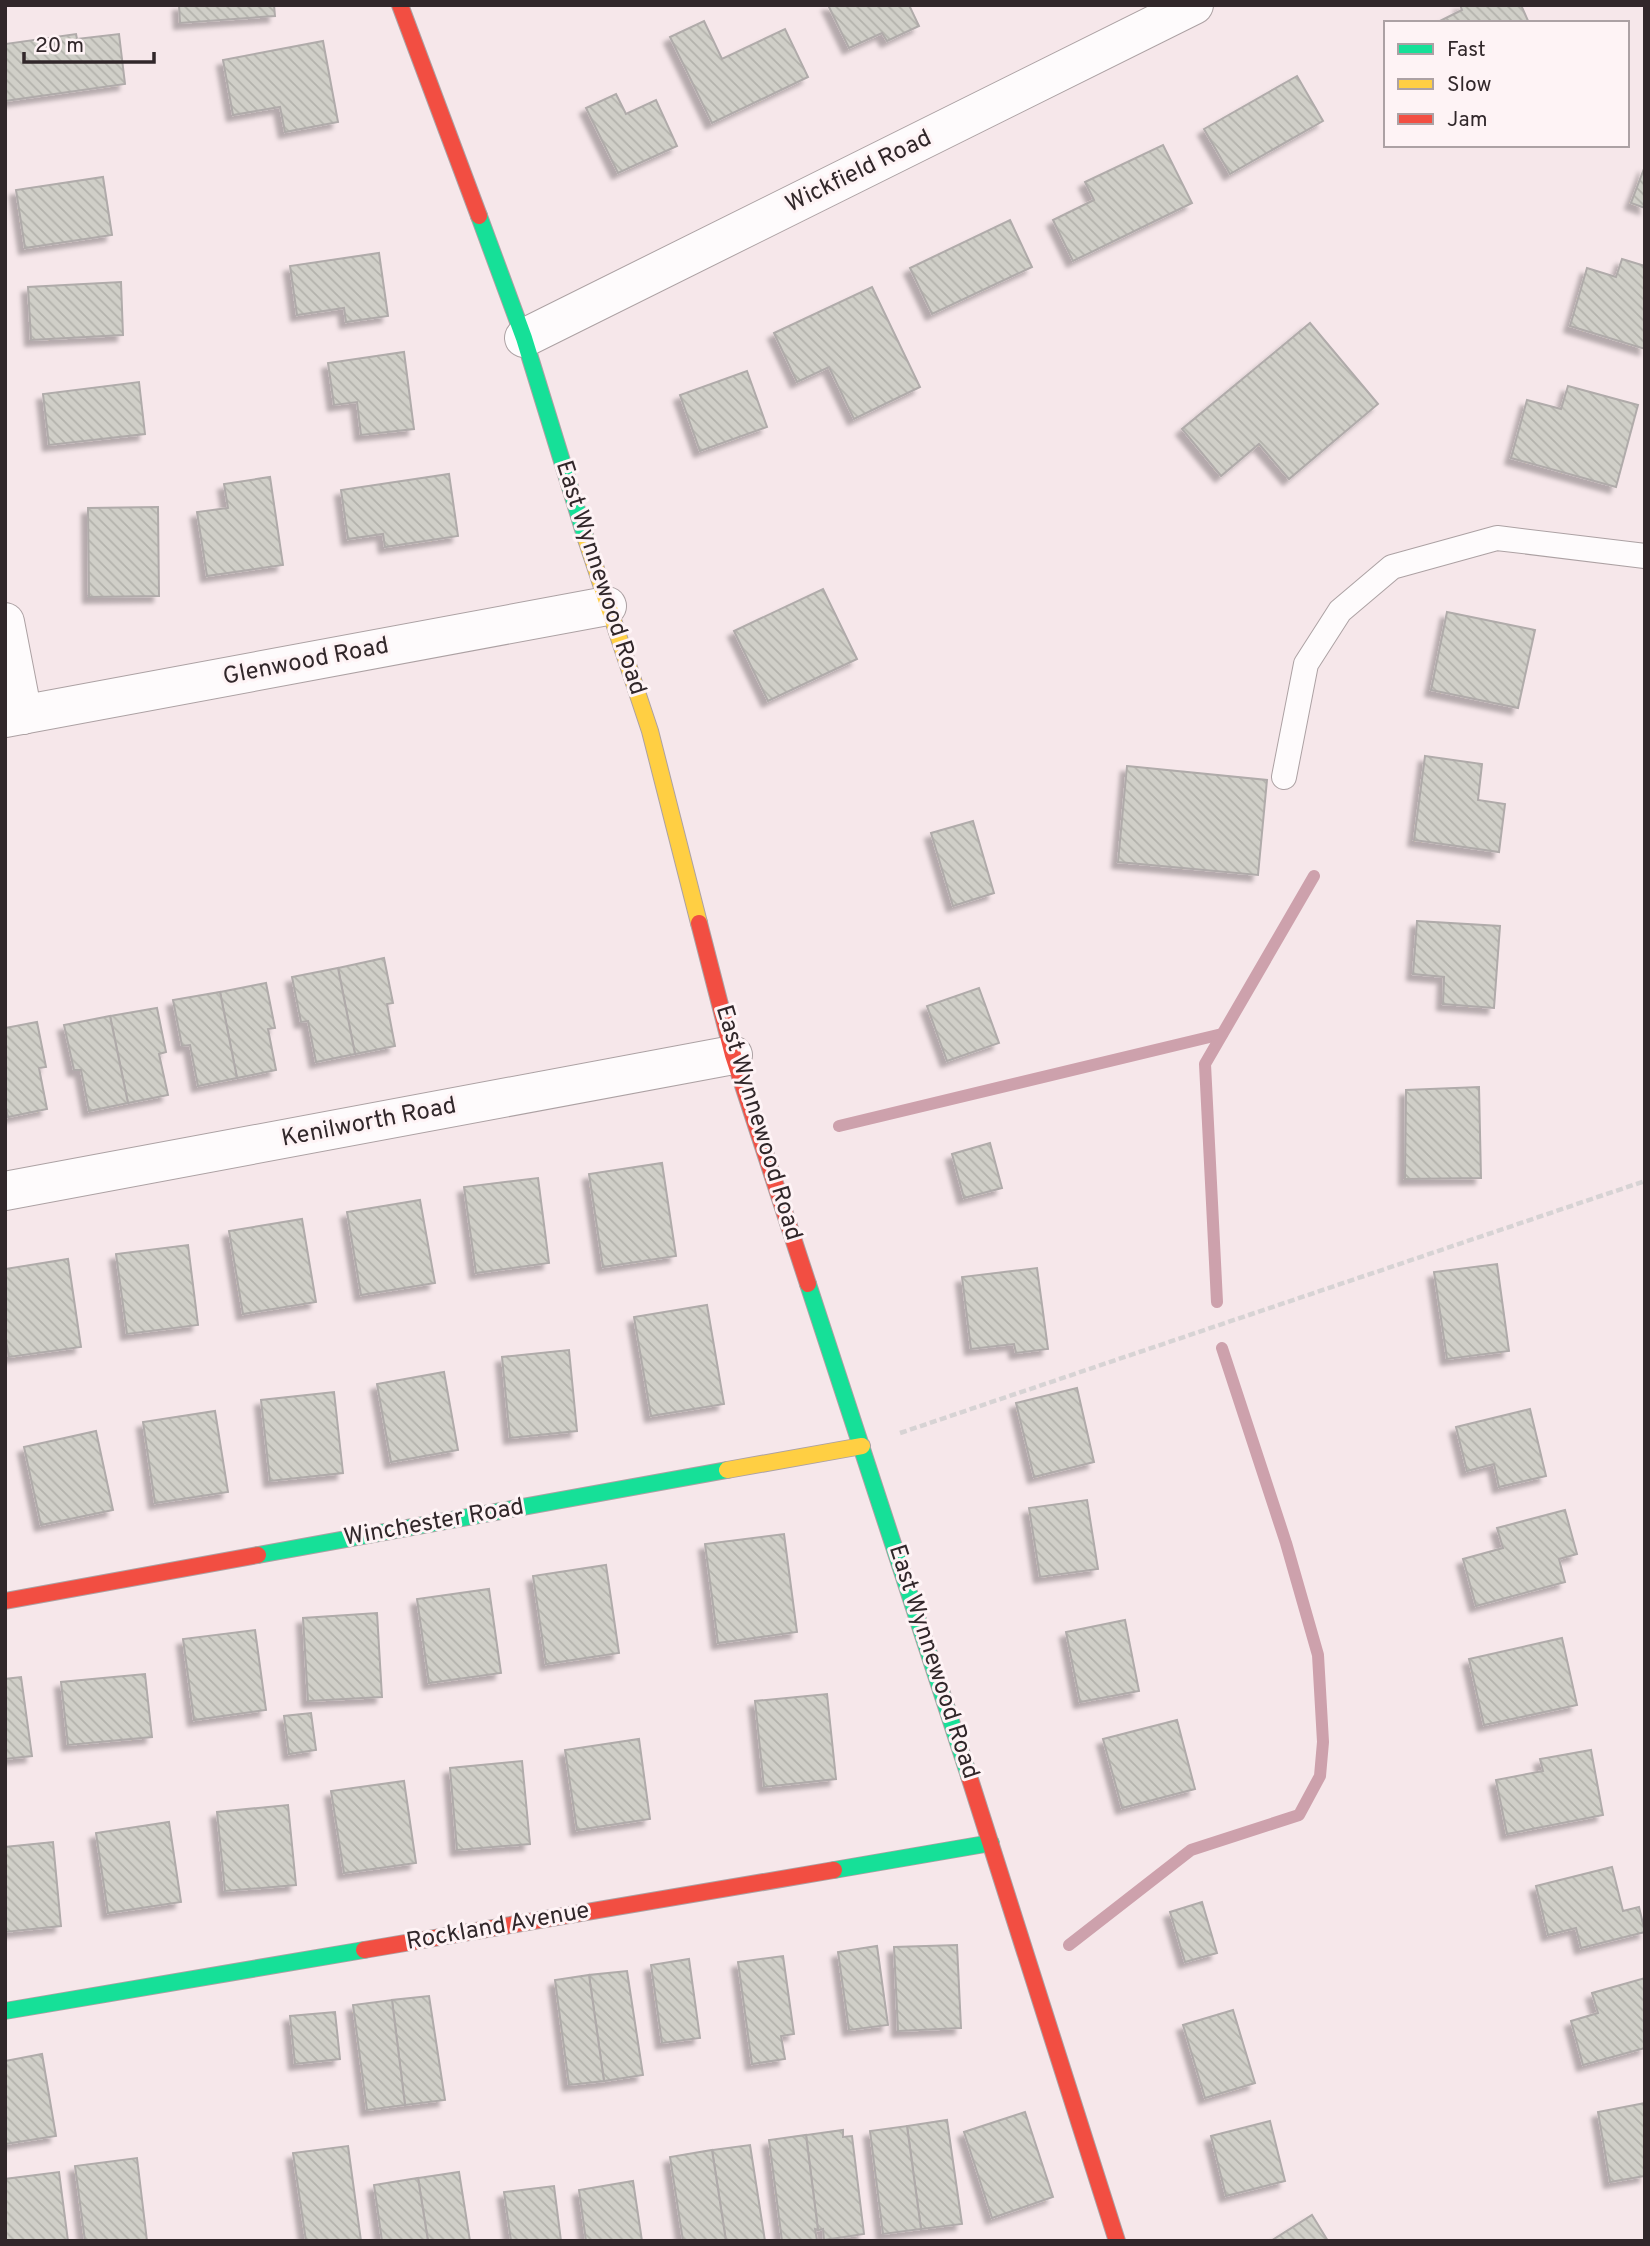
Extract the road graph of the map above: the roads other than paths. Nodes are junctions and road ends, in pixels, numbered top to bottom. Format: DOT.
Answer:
graph roads {
  1 [pos="400,5"];
  2 [pos="1194,5"];
  3 [pos="524,338"];
  4 [pos="1645,556"];
  5 [pos="607,606"];
  6 [pos="5,622"];
  7 [pos="14,716"];
  8 [pos="1284,777"];
  9 [pos="733,1055"];
  10 [pos="5,1191"];
  11 [pos="862,1446"];
  12 [pos="5,1601"];
  13 [pos="991,1843"];
  14 [pos="5,2011"];
  15 [pos="1117,2241"];
  1 -- 3 [label="street, East Wynnewood Road"];
  2 -- 3 [label="street, Wickfield Road"];
  3 -- 5 [label="street, East Wynnewood Road"];
  4 -- 8 [label="lane"];
  5 -- 7 [label="street, Glenwood Road"];
  5 -- 9 [label="street, East Wynnewood Road"];
  6 -- 7 [label="street"];
  9 -- 10 [label="street, Kenilworth Road"];
  9 -- 11 [label="street, East Wynnewood Road"];
  11 -- 12 [label="street, Winchester Road"];
  11 -- 13 [label="street, East Wynnewood Road"];
  13 -- 14 [label="street, Rockland Avenue"];
  13 -- 15 [label="street, East Wynnewood Road"];
}
